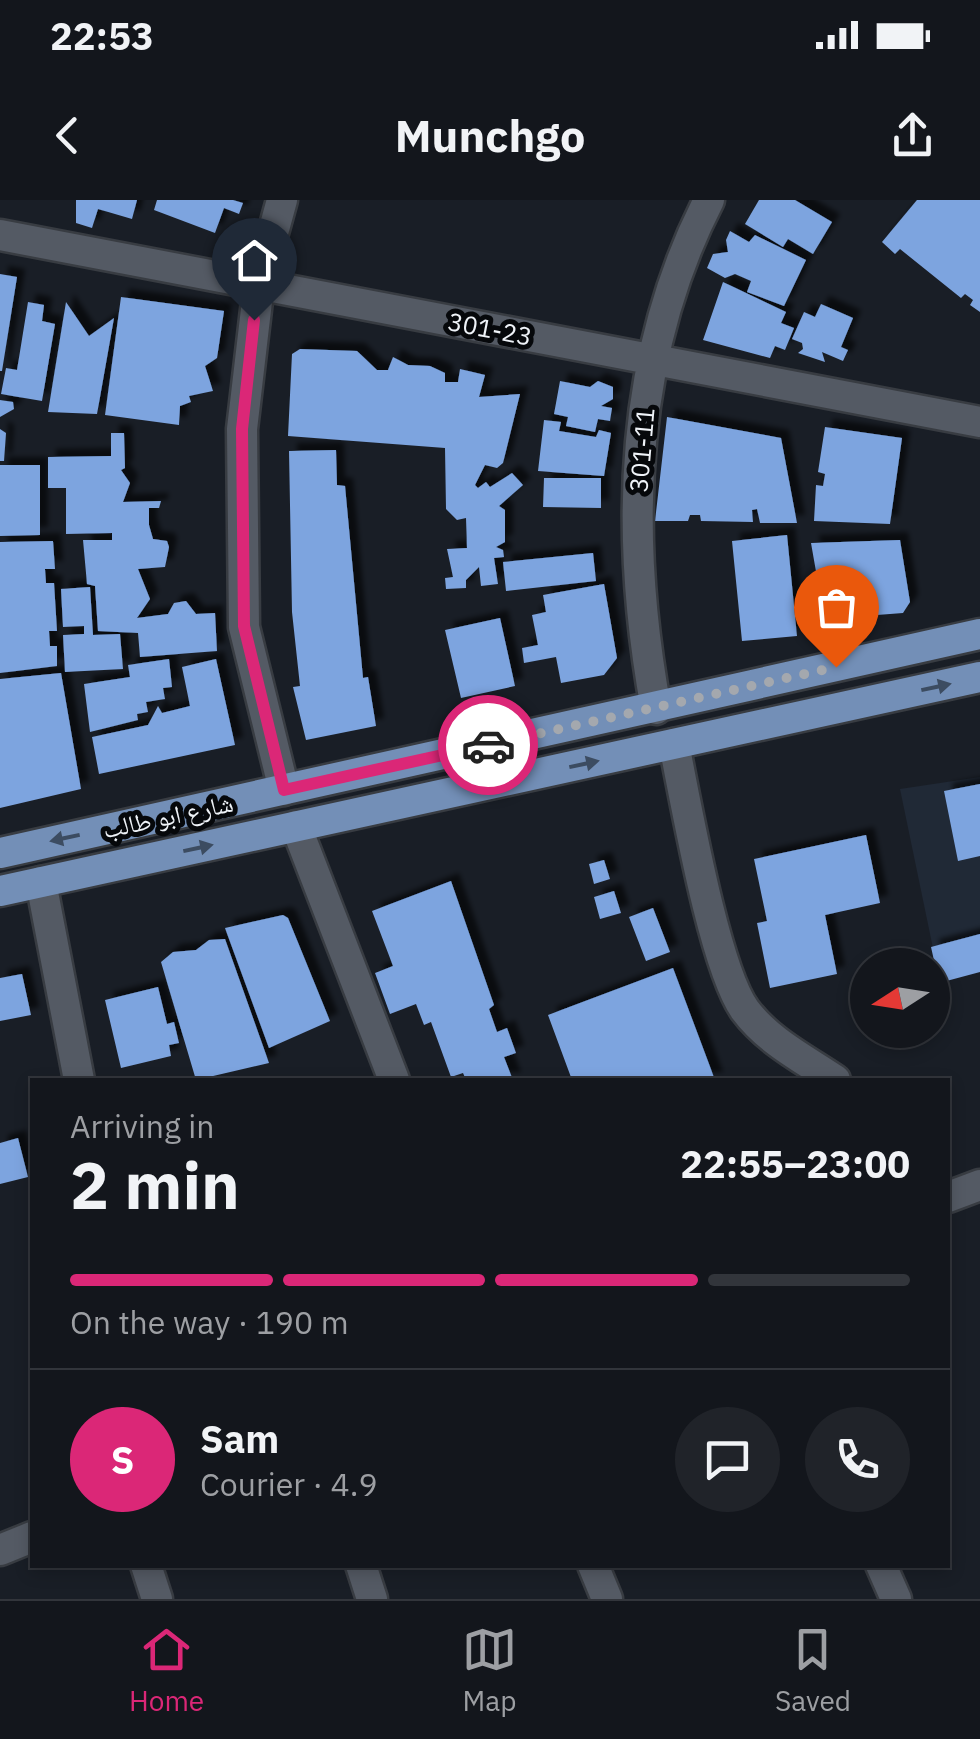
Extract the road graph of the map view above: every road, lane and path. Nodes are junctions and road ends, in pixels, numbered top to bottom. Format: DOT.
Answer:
graph roads {
  1 [pos="282,200"];
  2 [pos="709,200"];
  3 [pos="0,236"];
  4 [pos="259,284"];
  5 [pos="652,361"];
  6 [pos="980,422"];
  7 [pos="980,634"];
  8 [pos="980,678"];
  9 [pos="656,709"];
  10 [pos="674,744"];
  11 [pos="284,790"];
  12 [pos="296,826"];
  13 [pos="0,852"];
  14 [pos="42,882"];
  15 [pos="0,891"];
  16 [pos="79,1078"];
  17 [pos="393,1078"];
  18 [pos="832,1078"];
  19 [pos="980,1185"];
  20 [pos="950,1196"];
  21 [pos="30,1538"];
  22 [pos="0,1550"];
  23 [pos="147,1568"];
  24 [pos="362,1568"];
  25 [pos="594,1568"];
  26 [pos="883,1568"];
  27 [pos="157,1599"];
  28 [pos="372,1599"];
  29 [pos="607,1599"];
  30 [pos="896,1599"];
  1 -- 4 [label="street"];
  2 -- 5 [label="street, 301-11"];
  3 -- 4 [label="street, 301-23"];
  4 -- 5 [label="street, 301-23"];
  4 -- 11 [label="street"];
  5 -- 6 [label="street, 301-23"];
  5 -- 9 [label="street, 301-11"];
  7 -- 9 [label="main road, شارع ابو طالب"];
  10 -- 8 [label="main road, شارع ابو طالب, one-way"];
  9 -- 11 [label="main road, شارع ابو طالب"];
  12 -- 10 [label="main road, شارع ابو طالب, one-way"];
  10 -- 18 [label="street"];
  11 -- 13 [label="main road, شارع ابو طالب, one-way"];
  14 -- 12 [label="main road, شارع ابو طالب, one-way"];
  12 -- 17 [label="street"];
  14 -- 15 [label="main road, شارع ابو طالب"];
  14 -- 16 [label="street"];
  19 -- 20 [label="street"];
  21 -- 22 [label="street"];
  23 -- 27 [label="street"];
  24 -- 28 [label="street"];
  25 -- 29 [label="street"];
  26 -- 30 [label="street"];
}
